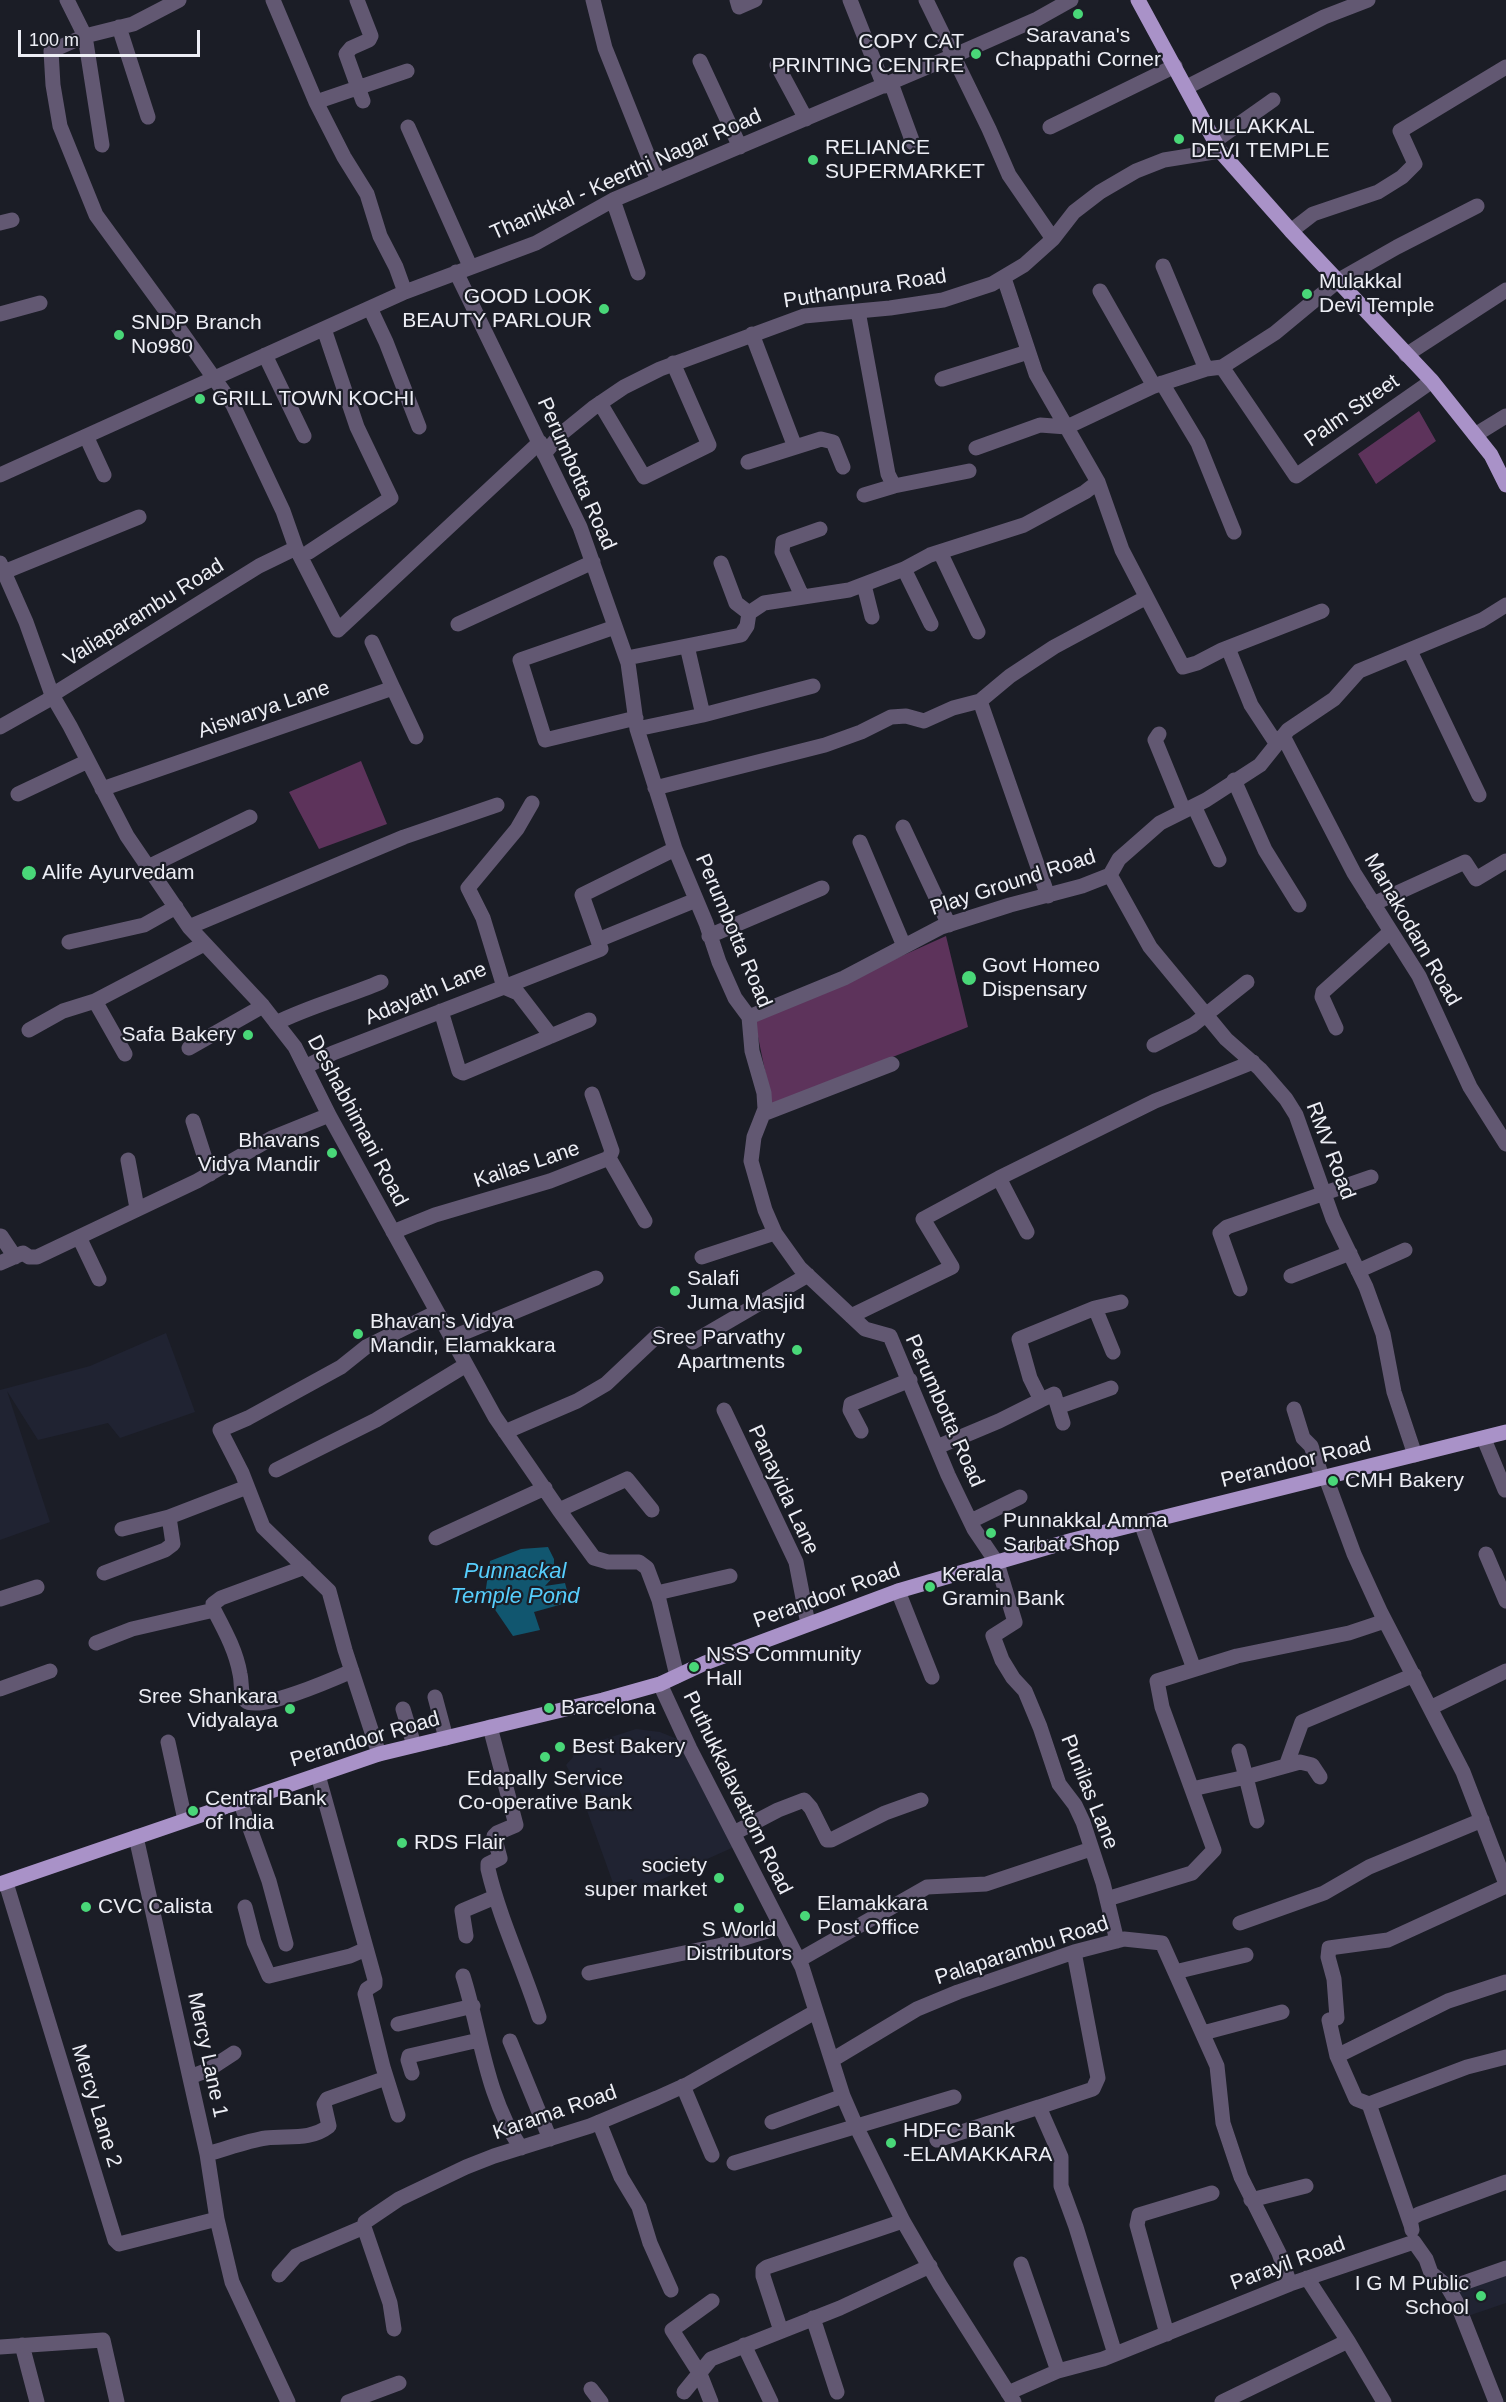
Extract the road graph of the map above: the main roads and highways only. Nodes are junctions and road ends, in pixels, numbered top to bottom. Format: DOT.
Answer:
graph roads {
  1 [pos="1138,0"];
  2 [pos="1506,485"];
  3 [pos="1506,1432"];
  4 [pos="3,1883"];
  1 -- 2 [label="main road"];
  3 -- 4 [label="main road, Perandoor Road"];
}
